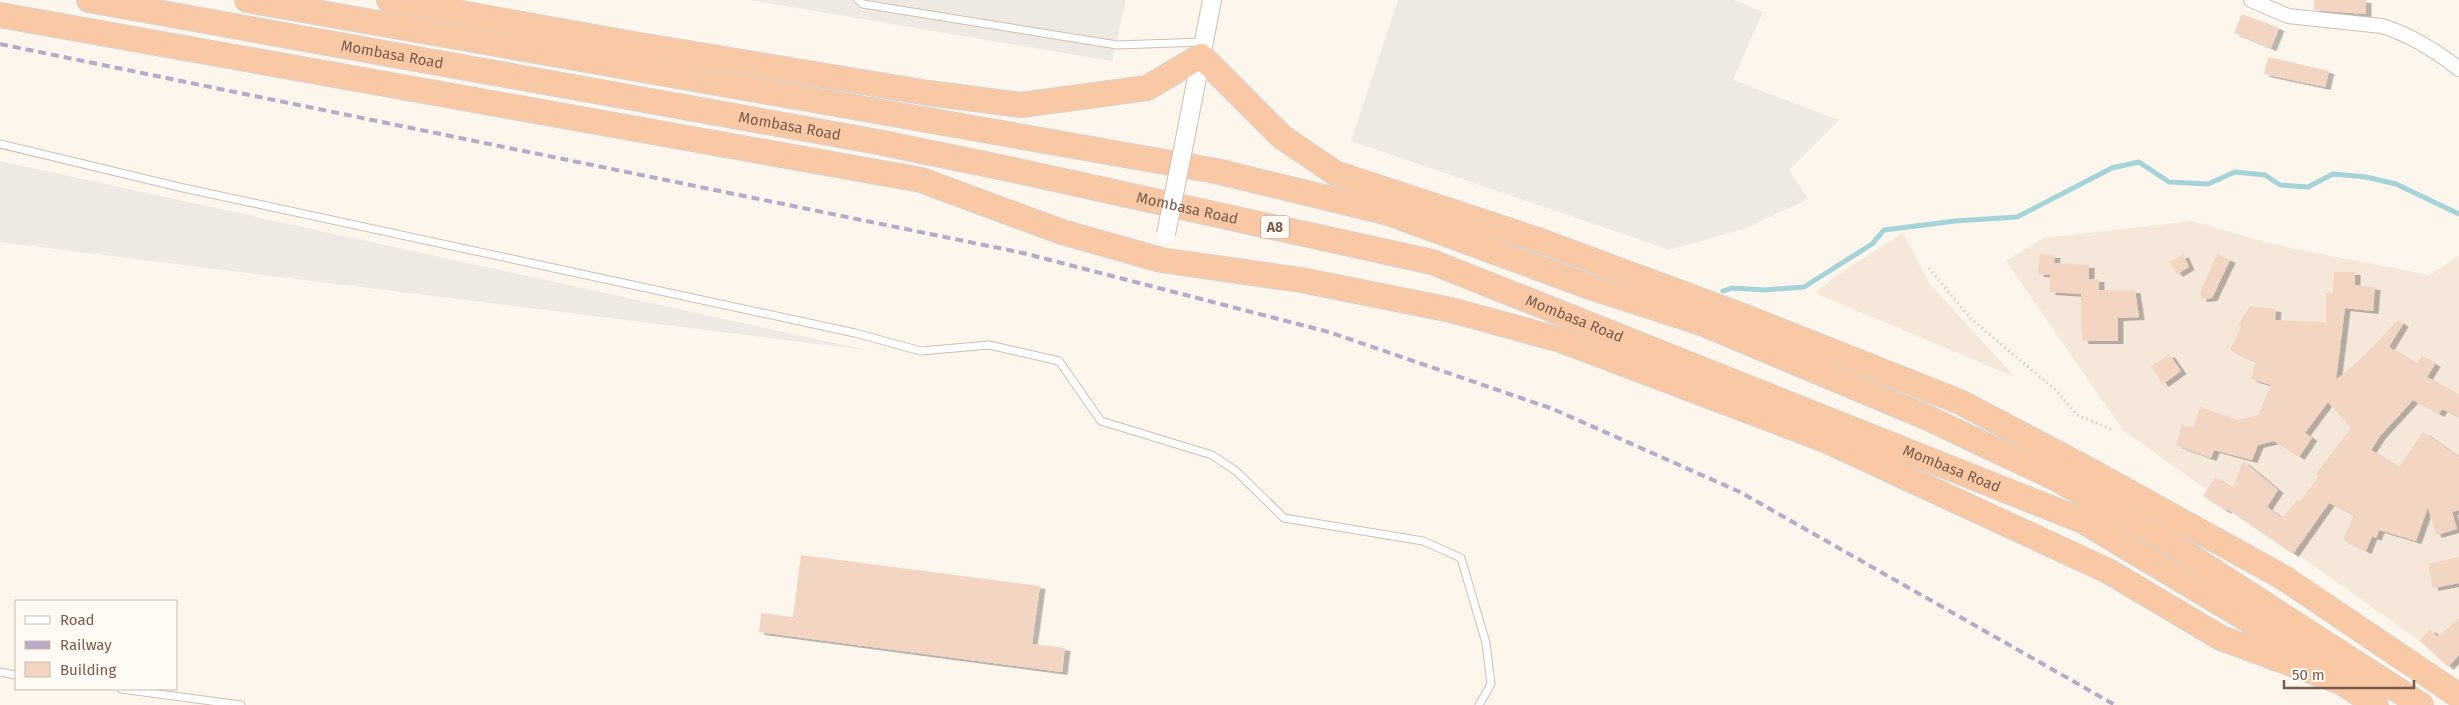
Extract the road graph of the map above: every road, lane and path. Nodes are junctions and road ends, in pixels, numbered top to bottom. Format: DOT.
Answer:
graph roads {
  1 [pos="89,0"];
  2 [pos="248,0"];
  3 [pos="389,0"];
  4 [pos="858,0"];
  5 [pos="1212,0"];
  6 [pos="2251,0"];
  7 [pos="0,15"];
  8 [pos="1202,49"];
  9 [pos="2459,69"];
  10 [pos="0,144"];
  11 [pos="1162,260"];
  12 [pos="1929,268"];
  13 [pos="2113,430"];
  14 [pos="0,672"];
  15 [pos="15,675"];
  16 [pos="2346,684"];
  17 [pos="128,690"];
  18 [pos="2459,696"];
  19 [pos="241,705"];
  20 [pos="1479,705"];
  21 [pos="2376,705"];
  22 [pos="2421,705"];
  1 -- 16 [label="highway, Mombasa Road / A8"];
  2 -- 22 [label="highway, Mombasa Road"];
  3 -- 8 [label="highway"];
  4 -- 8 [label="lane"];
  5 -- 8 [label="street"];
  6 -- 9 [label="street"];
  7 -- 11 [label="highway"];
  8 -- 11 [label="street, bridge"];
  8 -- 18 [label="highway"];
  10 -- 20 [label="lane"];
  11 -- 16 [label="highway"];
  12 -- 13 [label="path"];
  14 -- 15 [label="lane"];
  16 -- 21 [label="highway, Mombasa Road / A8"];
  17 -- 19 [label="lane"];
}
